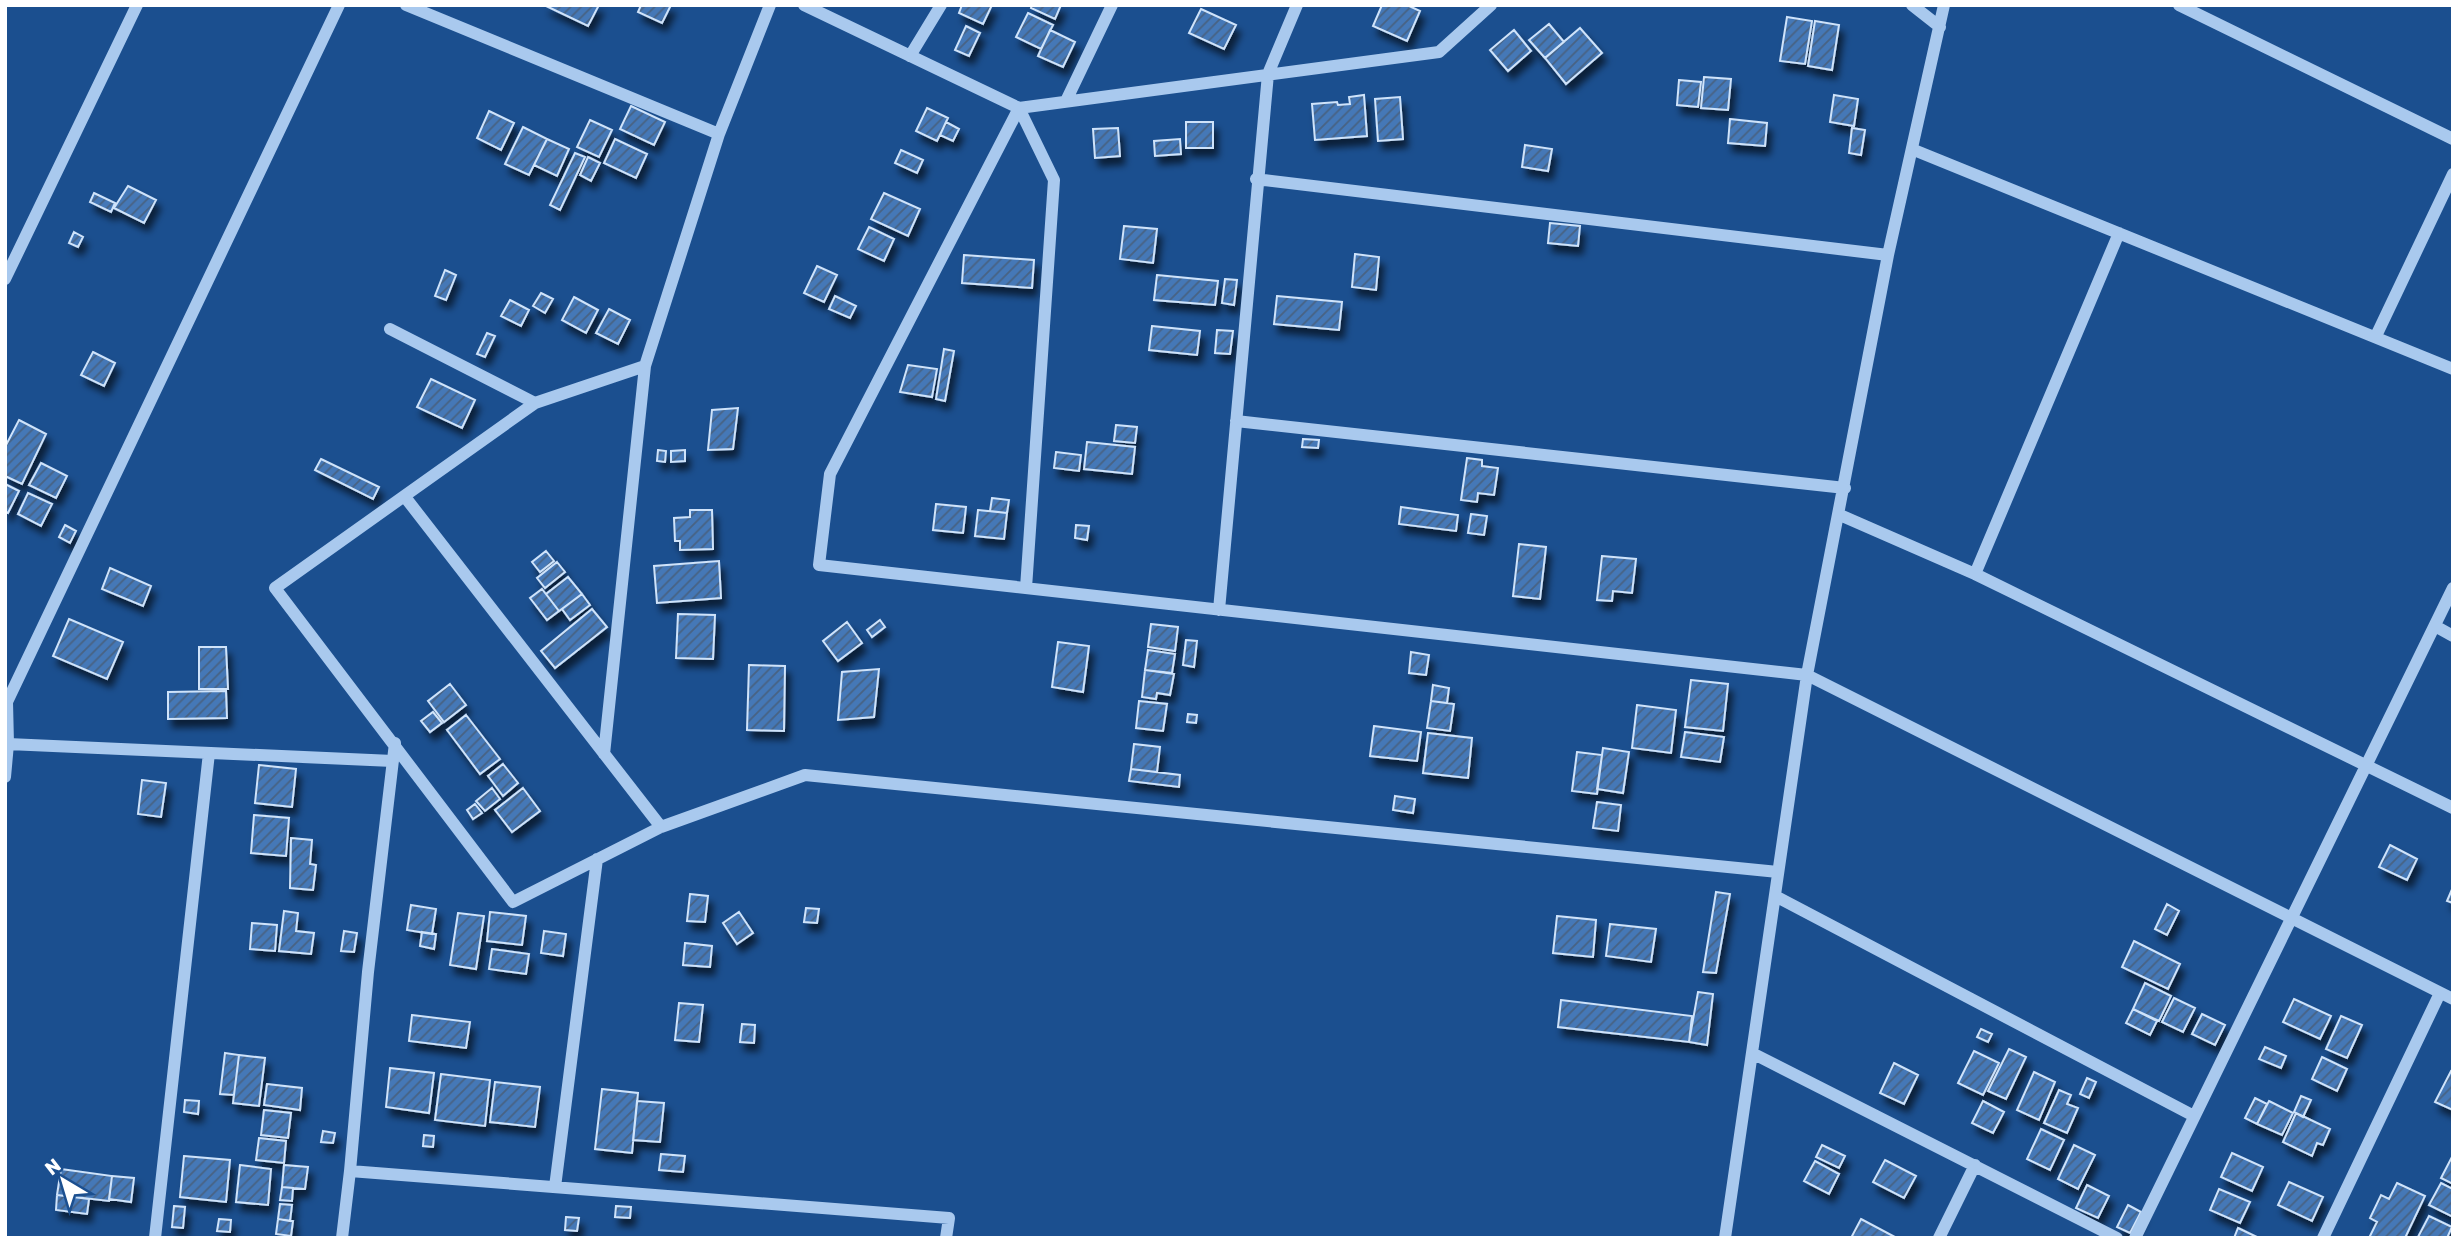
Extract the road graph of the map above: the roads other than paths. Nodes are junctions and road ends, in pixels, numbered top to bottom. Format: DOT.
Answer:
graph roads {
  1 [pos="137,5"];
  2 [pos="339,5"];
  3 [pos="406,5"];
  4 [pos="770,5"];
  5 [pos="804,5"];
  6 [pos="941,5"];
  7 [pos="1112,5"];
  8 [pos="1297,5"];
  9 [pos="1491,5"];
  10 [pos="1912,5"];
  11 [pos="1944,5"];
  12 [pos="2179,5"];
  13 [pos="1940,27"];
  14 [pos="910,56"];
  15 [pos="1268,74"];
  16 [pos="1066,102"];
  17 [pos="1019,108"];
  18 [pos="719,134"];
  19 [pos="2453,139"];
  20 [pos="1914,150"];
  21 [pos="2453,174"];
  22 [pos="1256,179"];
  23 [pos="2119,233"];
  24 [pos="1888,255"];
  25 [pos="5,279"];
  26 [pos="390,329"];
  27 [pos="2376,336"];
  28 [pos="645,366"];
  29 [pos="2453,369"];
  30 [pos="535,402"];
  31 [pos="1236,421"];
  32 [pos="1845,488"];
  33 [pos="405,497"];
  34 [pos="1840,515"];
  35 [pos="1975,574"];
  36 [pos="1026,588"];
  37 [pos="2453,588"];
  38 [pos="1219,610"];
  39 [pos="2435,626"];
  40 [pos="2453,636"];
  41 [pos="1807,675"];
  42 [pos="395,743"];
  43 [pos="8,744"];
  44 [pos="209,753"];
  45 [pos="604,754"];
  46 [pos="393,761"];
  47 [pos="2364,764"];
  48 [pos="5,777"];
  49 [pos="2453,808"];
  50 [pos="661,827"];
  51 [pos="597,859"];
  52 [pos="1778,872"];
  53 [pos="1775,896"];
  54 [pos="2290,918"];
  55 [pos="2440,993"];
  56 [pos="2453,999"];
  57 [pos="1752,1053"];
  58 [pos="2194,1116"];
  59 [pos="1975,1165"];
  60 [pos="350,1171"];
  61 [pos="555,1187"];
  62 [pos="155,1238"];
  63 [pos="342,1238"];
  64 [pos="946,1238"];
  65 [pos="1725,1238"];
  66 [pos="1939,1238"];
  67 [pos="2117,1238"];
  68 [pos="2135,1238"];
  69 [pos="2323,1238"];
  1 -- 25 [label="street"];
  2 -- 43 [label="street"];
  3 -- 18 [label="street"];
  4 -- 18 [label="street"];
  5 -- 14 [label="street"];
  6 -- 14 [label="street"];
  7 -- 16 [label="street"];
  8 -- 15 [label="street"];
  9 -- 15 [label="street"];
  10 -- 13 [label="street"];
  11 -- 13 [label="street"];
  12 -- 19 [label="street"];
  13 -- 20 [label="street"];
  14 -- 17 [label="street"];
  15 -- 16 [label="street"];
  15 -- 22 [label="street"];
  16 -- 17 [label="street"];
  17 -- 36 [label="street"];
  17 -- 36 [label="street"];
  18 -- 28 [label="street"];
  20 -- 23 [label="street"];
  20 -- 24 [label="street"];
  21 -- 27 [label="street"];
  22 -- 24 [label="street"];
  22 -- 31 [label="street"];
  23 -- 27 [label="street"];
  23 -- 35 [label="street"];
  24 -- 32 [label="street"];
  26 -- 30 [label="street"];
  27 -- 29 [label="street"];
  28 -- 30 [label="street"];
  28 -- 45 [label="street"];
  30 -- 33 [label="street"];
  31 -- 32 [label="street"];
  31 -- 38 [label="street"];
  32 -- 34 [label="street"];
  33 -- 42 [label="street"];
  33 -- 45 [label="street"];
  34 -- 35 [label="street"];
  34 -- 41 [label="street"];
  35 -- 47 [label="street"];
  36 -- 38 [label="street"];
  37 -- 39 [label="street"];
  38 -- 41 [label="street"];
  39 -- 40 [label="street"];
  39 -- 47 [label="street"];
  41 -- 52 [label="street"];
  41 -- 54 [label="street"];
  42 -- 46 [label="street"];
  42 -- 51 [label="street"];
  43 -- 44 [label="street"];
  43 -- 48 [label="street"];
  44 -- 46 [label="street"];
  44 -- 62 [label="street"];
  45 -- 50 [label="street"];
  46 -- 60 [label="street"];
  47 -- 49 [label="street"];
  47 -- 54 [label="street"];
  50 -- 51 [label="street"];
  50 -- 52 [label="street"];
  51 -- 61 [label="street"];
  52 -- 53 [label="street"];
  53 -- 57 [label="street"];
  53 -- 58 [label="street"];
  54 -- 55 [label="street"];
  54 -- 58 [label="street"];
  55 -- 56 [label="street"];
  55 -- 69 [label="street"];
  57 -- 59 [label="street"];
  57 -- 65 [label="street"];
  58 -- 68 [label="street"];
  59 -- 66 [label="street"];
  59 -- 67 [label="street"];
  60 -- 61 [label="street"];
  60 -- 63 [label="street"];
  61 -- 64 [label="street"];
}
